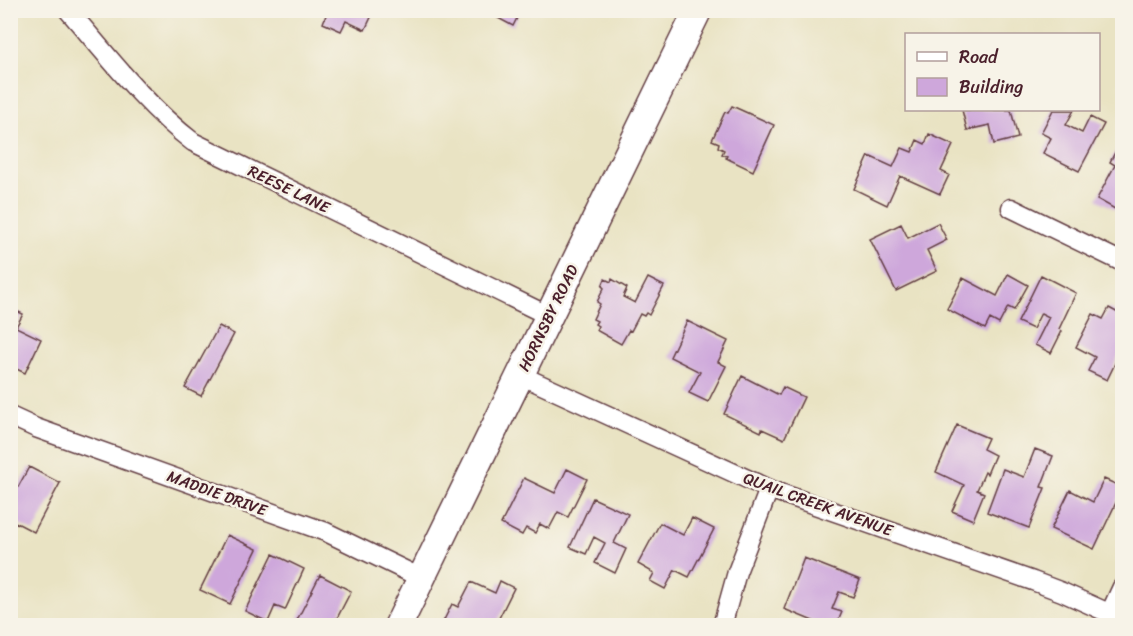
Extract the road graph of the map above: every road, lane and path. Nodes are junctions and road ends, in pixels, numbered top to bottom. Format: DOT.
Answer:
graph roads {
  1 [pos="68,10"];
  2 [pos="698,10"];
  3 [pos="1011,208"];
  4 [pos="1122,262"];
  5 [pos="549,316"];
  6 [pos="520,375"];
  7 [pos="10,416"];
  8 [pos="769,489"];
  9 [pos="420,578"];
  10 [pos="1122,587"];
  11 [pos="1116,616"];
  12 [pos="398,626"];
  13 [pos="722,626"];
  1 -- 5 [label="street, REESE LANE"];
  2 -- 5 [label="street, HORNSBY ROAD"];
  3 -- 4 [label="street"];
  5 -- 6 [label="street, HORNSBY ROAD"];
  6 -- 8 [label="street, QUAIL CREEK AVENUE"];
  6 -- 9 [label="street, HORNSBY ROAD"];
  7 -- 9 [label="street, MADDIE DRIVE"];
  8 -- 11 [label="street, QUAIL CREEK AVENUE"];
  8 -- 13 [label="street"];
  9 -- 12 [label="street, HORNSBY ROAD"];
  10 -- 11 [label="street"];
}
